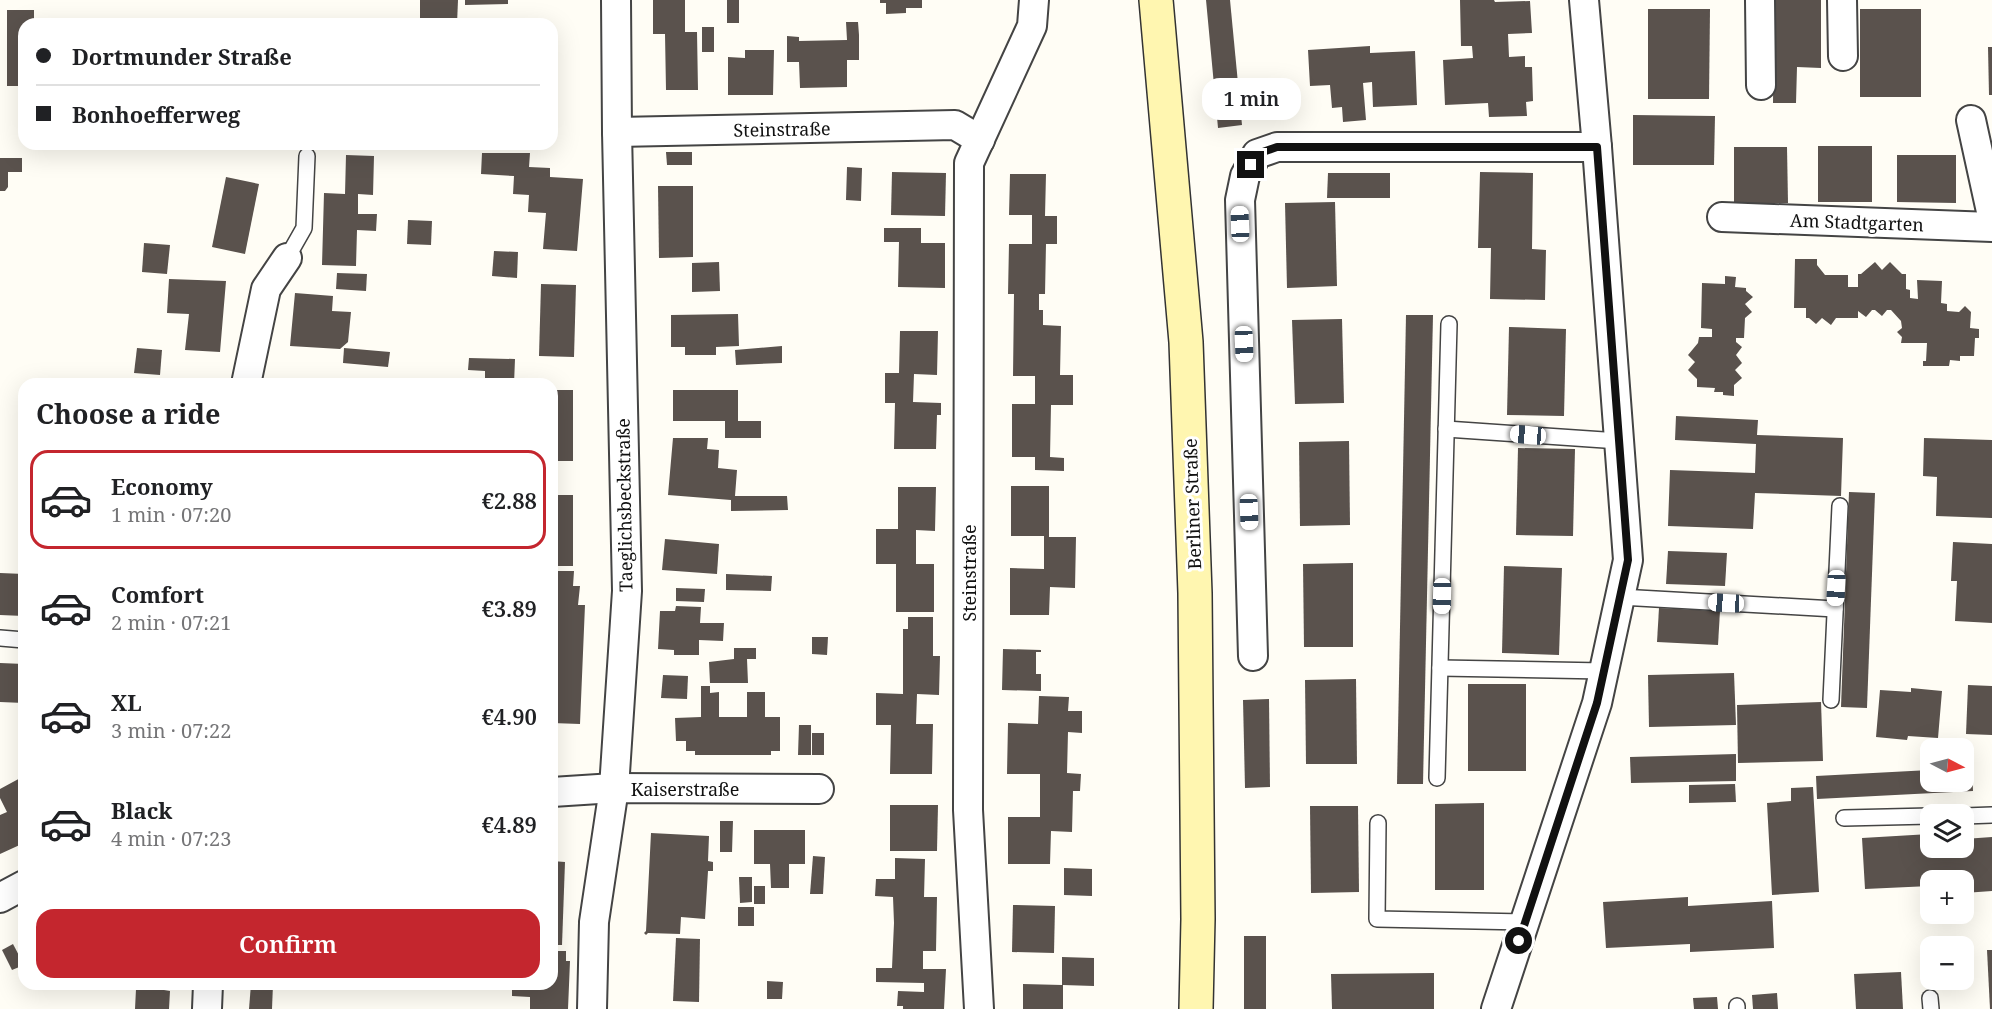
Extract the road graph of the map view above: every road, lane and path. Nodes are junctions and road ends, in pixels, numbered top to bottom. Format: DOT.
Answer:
graph roads {
  1 [pos="616,0"];
  2 [pos="1035,0"];
  3 [pos="1156,0"];
  4 [pos="1584,0"];
  5 [pos="1760,0"];
  6 [pos="1842,0"];
  7 [pos="1843,56"];
  8 [pos="1761,85"];
  9 [pos="1971,120"];
  10 [pos="617,132"];
  11 [pos="980,140"];
  12 [pos="1597,147"];
  13 [pos="307,156"];
  14 [pos="1992,216"];
  15 [pos="1722,218"];
  16 [pos="1992,227"];
  17 [pos="287,258"];
  18 [pos="1449,324"];
  19 [pos="247,378"];
  20 [pos="1446,429"];
  21 [pos="1618,441"];
  22 [pos="1840,506"];
  23 [pos="1620,597"];
  24 [pos="1835,609"];
  25 [pos="0,638"];
  26 [pos="18,640"];
  27 [pos="1253,656"];
  28 [pos="1440,668"];
  29 [pos="1604,671"];
  30 [pos="1831,700"];
  31 [pos="1437,778"];
  32 [pos="614,788"];
  33 [pos="819,789"];
  34 [pos="558,792"];
  35 [pos="1992,815"];
  36 [pos="1920,816"];
  37 [pos="1974,816"];
  38 [pos="1844,818"];
  39 [pos="1378,823"];
  40 [pos="18,888"];
  41 [pos="0,898"];
  42 [pos="1525,922"];
  43 [pos="208,990"];
  44 [pos="207,1009"];
  45 [pos="592,1009"];
  46 [pos="979,1009"];
  47 [pos="1196,1009"];
  48 [pos="1496,1009"];
  1 -- 10 [label="street, Taeglichsbeckstraße"];
  2 -- 11 [label="street, Steinstraße"];
  3 -- 47 [label="main road, Berliner Straße"];
  4 -- 12 [label="street"];
  5 -- 8 [label="street"];
  6 -- 7 [label="street"];
  9 -- 14 [label="street"];
  10 -- 11 [label="street, Steinstraße"];
  10 -- 32 [label="street, Taeglichsbeckstraße"];
  11 -- 46 [label="street, Steinstraße"];
  12 -- 21 [label="street"];
  12 -- 27 [label="street"];
  13 -- 17 [label="lane"];
  15 -- 16 [label="street, Am Stadtgarten"];
  17 -- 19 [label="street"];
  18 -- 20 [label="lane"];
  20 -- 21 [label="lane"];
  20 -- 28 [label="lane"];
  21 -- 23 [label="street"];
  22 -- 24 [label="lane"];
  23 -- 24 [label="lane"];
  23 -- 29 [label="street"];
  24 -- 30 [label="lane"];
  25 -- 26 [label="lane"];
  28 -- 29 [label="lane"];
  28 -- 31 [label="lane"];
  29 -- 42 [label="street"];
  32 -- 33 [label="street, Kaiserstraße"];
  32 -- 34 [label="street, Kaiserstraße"];
  32 -- 45 [label="street, Taeglichsbeckstraße"];
  35 -- 37 [label="lane"];
  36 -- 38 [label="lane"];
  39 -- 42 [label="lane"];
  40 -- 41 [label="street"];
  42 -- 48 [label="street"];
  43 -- 44 [label="street"];
}
